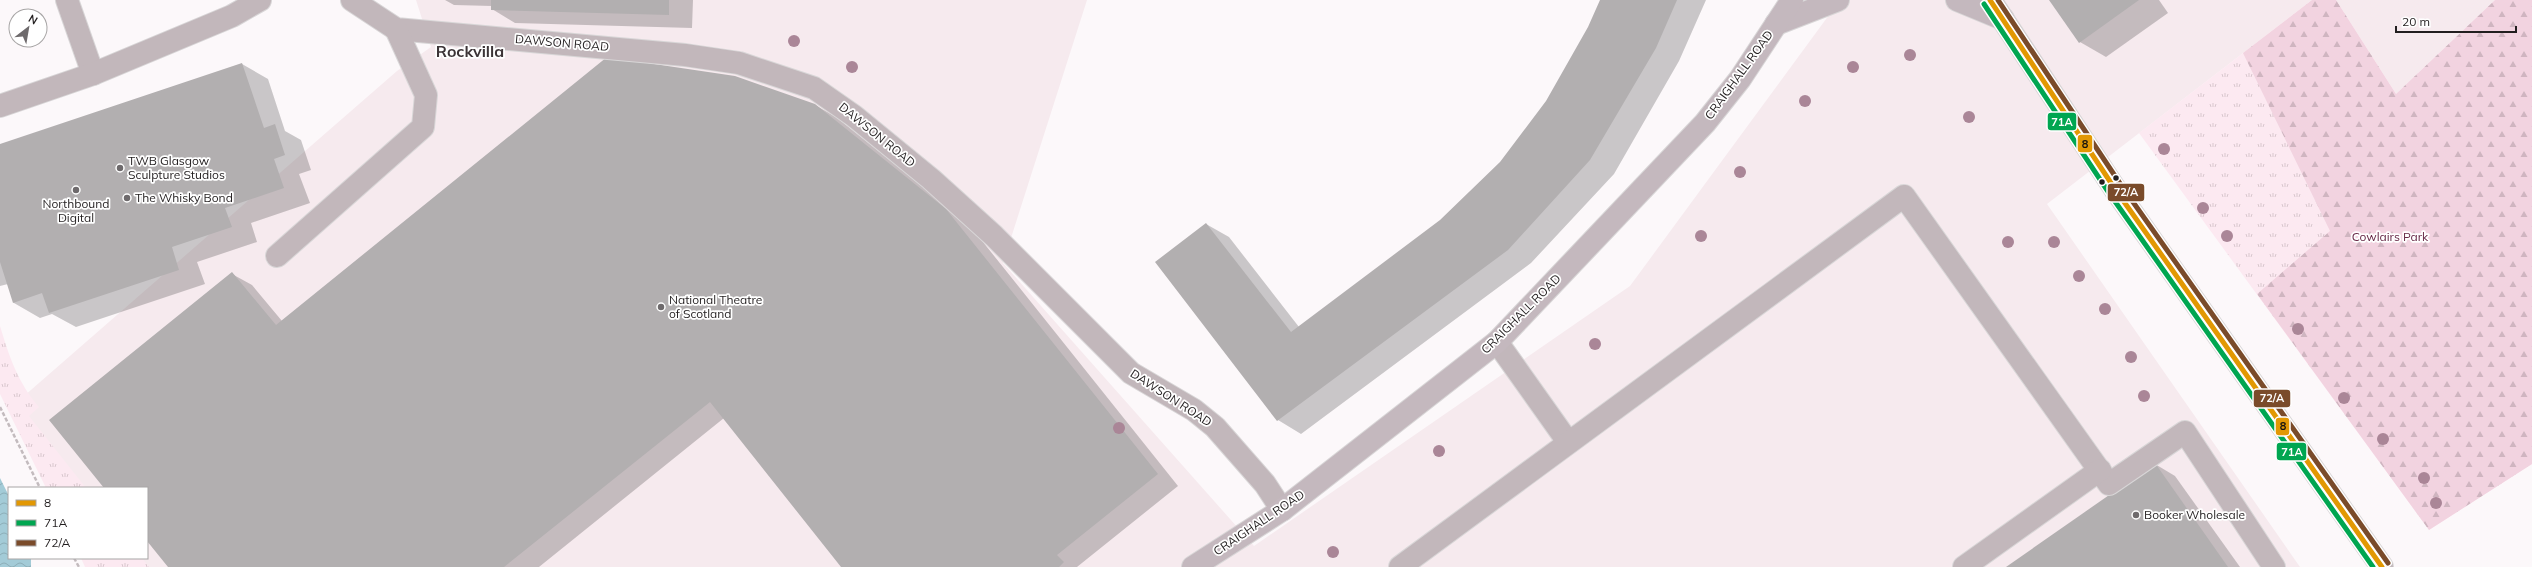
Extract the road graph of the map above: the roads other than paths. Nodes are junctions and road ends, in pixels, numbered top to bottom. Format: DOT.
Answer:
graph roads {
  1 [pos="67,0"];
  2 [pos="260,0"];
  3 [pos="352,0"];
  4 [pos="1792,0"];
  5 [pos="1838,0"];
  6 [pos="1957,0"];
  7 [pos="1990,0"];
  8 [pos="2003,19"];
  9 [pos="1776,24"];
  10 [pos="396,29"];
  11 [pos="93,74"];
  12 [pos="0,106"];
  13 [pos="277,256"];
  14 [pos="1497,342"];
  15 [pos="1568,442"];
  16 [pos="2100,470"];
  17 [pos="1282,510"];
  18 [pos="1193,567"];
  19 [pos="1400,567"];
  20 [pos="1964,567"];
  21 [pos="2274,567"];
  22 [pos="2382,567"];
  1 -- 11 [label="street"];
  2 -- 11 [label="street"];
  3 -- 10 [label="street, DAWSON ROAD"];
  4 -- 9 [label="main road, CRAIGHALL ROAD"];
  5 -- 9 [label="main road"];
  6 -- 8 [label="main road"];
  7 -- 8 [label="street"];
  8 -- 22 [label="street"];
  9 -- 14 [label="main road, CRAIGHALL ROAD"];
  10 -- 13 [label="street"];
  10 -- 17 [label="street, DAWSON ROAD"];
  11 -- 12 [label="street"];
  14 -- 15 [label="street"];
  14 -- 17 [label="main road, CRAIGHALL ROAD"];
  15 -- 16 [label="street"];
  15 -- 19 [label="street"];
  16 -- 20 [label="street"];
  16 -- 21 [label="street"];
  17 -- 18 [label="main road, CRAIGHALL ROAD"];
}
